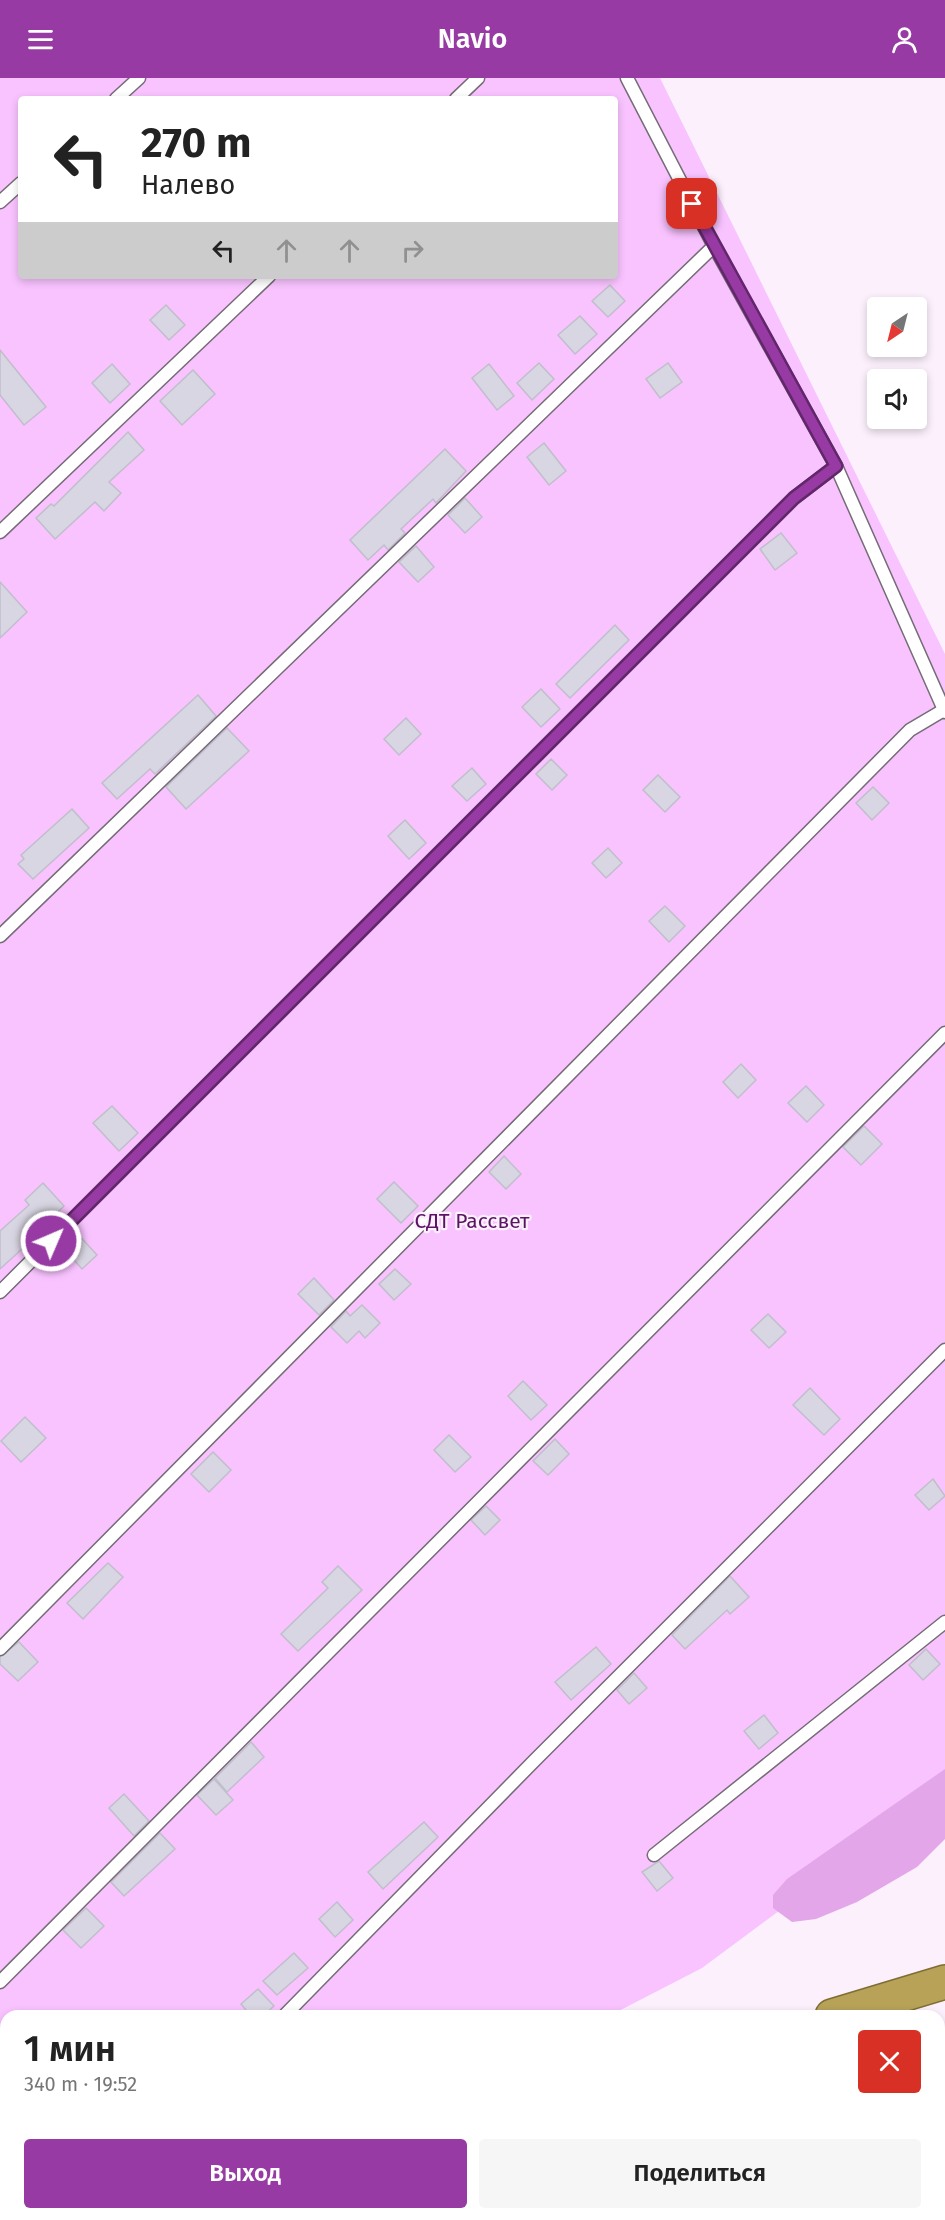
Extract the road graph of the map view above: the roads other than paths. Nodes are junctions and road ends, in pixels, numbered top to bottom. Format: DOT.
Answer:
graph roads {
  1 [pos="139,78"];
  2 [pos="478,78"];
  3 [pos="627,78"];
  4 [pos="119,96"];
  5 [pos="459,96"];
  6 [pos="18,186"];
  7 [pos="0,202"];
  8 [pos="714,246"];
  9 [pos="266,279"];
  10 [pos="836,466"];
  11 [pos="0,532"];
  12 [pos="944,711"];
  13 [pos="0,936"];
  14 [pos="945,1033"];
  15 [pos="0,1292"];
  16 [pos="945,1350"];
  17 [pos="945,1622"];
  18 [pos="0,1649"];
  19 [pos="654,1856"];
  20 [pos="0,1982"];
  21 [pos="945,1982"];
  22 [pos="290,2010"];
  23 [pos="852,2010"];
  1 -- 4 [label="lane"];
  2 -- 5 [label="lane"];
  3 -- 8 [label="lane"];
  6 -- 7 [label="lane"];
  8 -- 10 [label="lane"];
  8 -- 13 [label="lane"];
  9 -- 11 [label="lane"];
  10 -- 12 [label="lane"];
  10 -- 15 [label="lane"];
  12 -- 18 [label="lane"];
  14 -- 20 [label="lane"];
  16 -- 22 [label="lane"];
  17 -- 19 [label="lane"];
  21 -- 23 [label="highway"];
}
